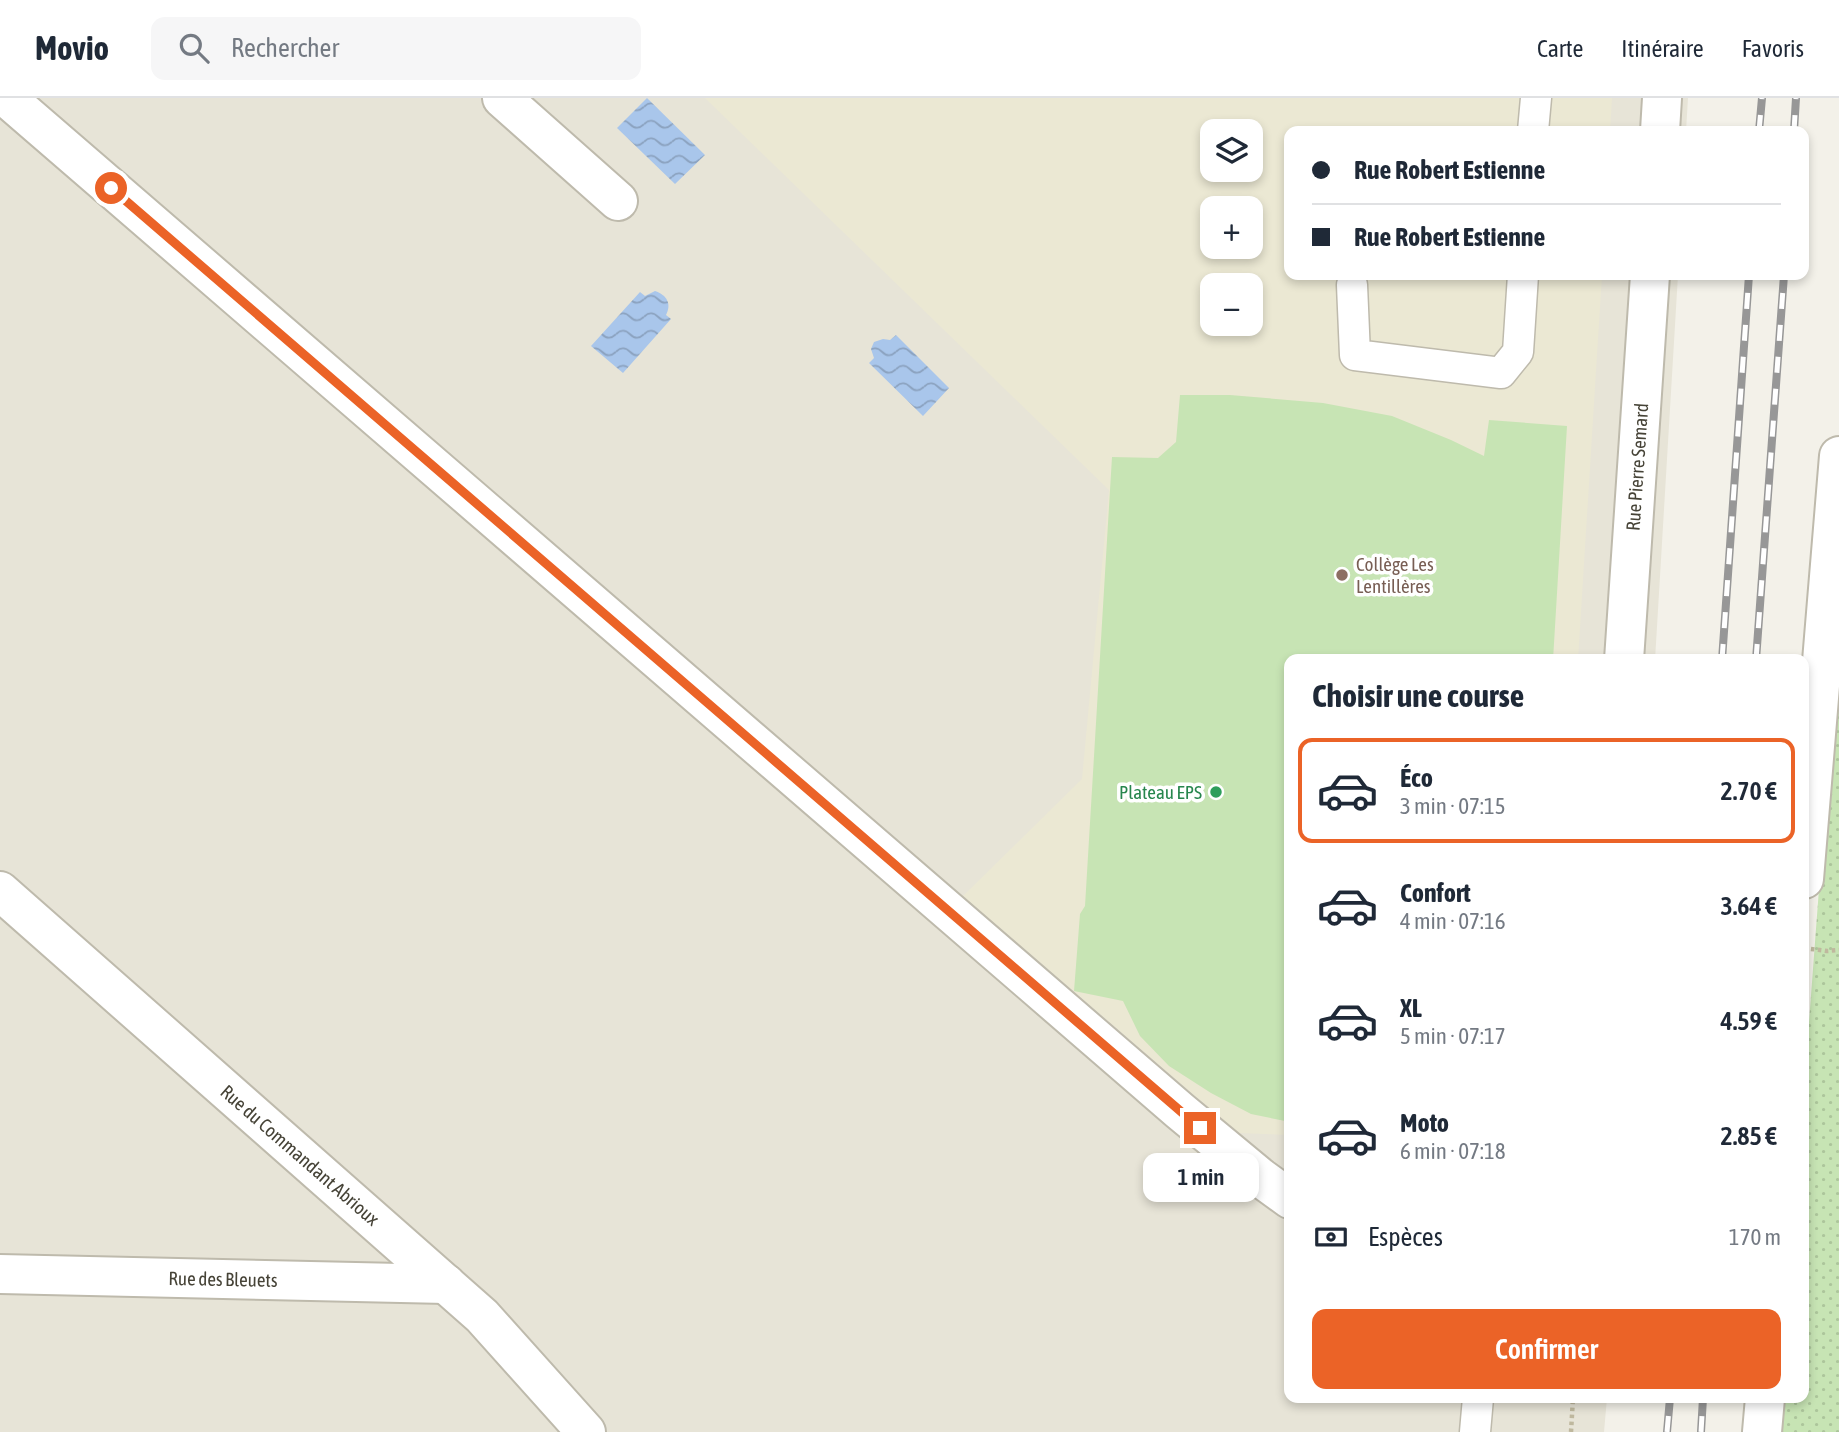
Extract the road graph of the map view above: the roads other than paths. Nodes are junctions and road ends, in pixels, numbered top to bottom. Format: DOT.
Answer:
graph roads {
  1 [pos="7,98"];
  2 [pos="502,98"];
  3 [pos="1536,98"];
  4 [pos="1662,98"];
  5 [pos="1534,126"];
  6 [pos="1660,126"];
  7 [pos="618,201"];
  8 [pos="1523,280"];
  9 [pos="1650,280"];
  10 [pos="1352,285"];
  11 [pos="1839,456"];
  12 [pos="1624,654"];
  13 [pos="1809,819"];
  14 [pos="0,891"];
  15 [pos="1284,1195"];
  16 [pos="0,1274"];
  17 [pos="446,1284"];
  18 [pos="1478,1403"];
  19 [pos="1765,1403"];
  20 [pos="586,1432"];
  21 [pos="1475,1432"];
  22 [pos="1762,1432"];
  1 -- 15 [label="street"];
  2 -- 7 [label="street"];
  3 -- 5 [label="lane"];
  4 -- 6 [label="street"];
  8 -- 10 [label="lane"];
  9 -- 12 [label="street, Rue Pierre Semard"];
  11 -- 13 [label="street"];
  14 -- 17 [label="street, Rue du Commandant Abrioux"];
  16 -- 17 [label="street, Rue des Bleuets"];
  17 -- 20 [label="street, Rue du Commandant Abrioux"];
  18 -- 21 [label="lane"];
  19 -- 22 [label="street"];
}
